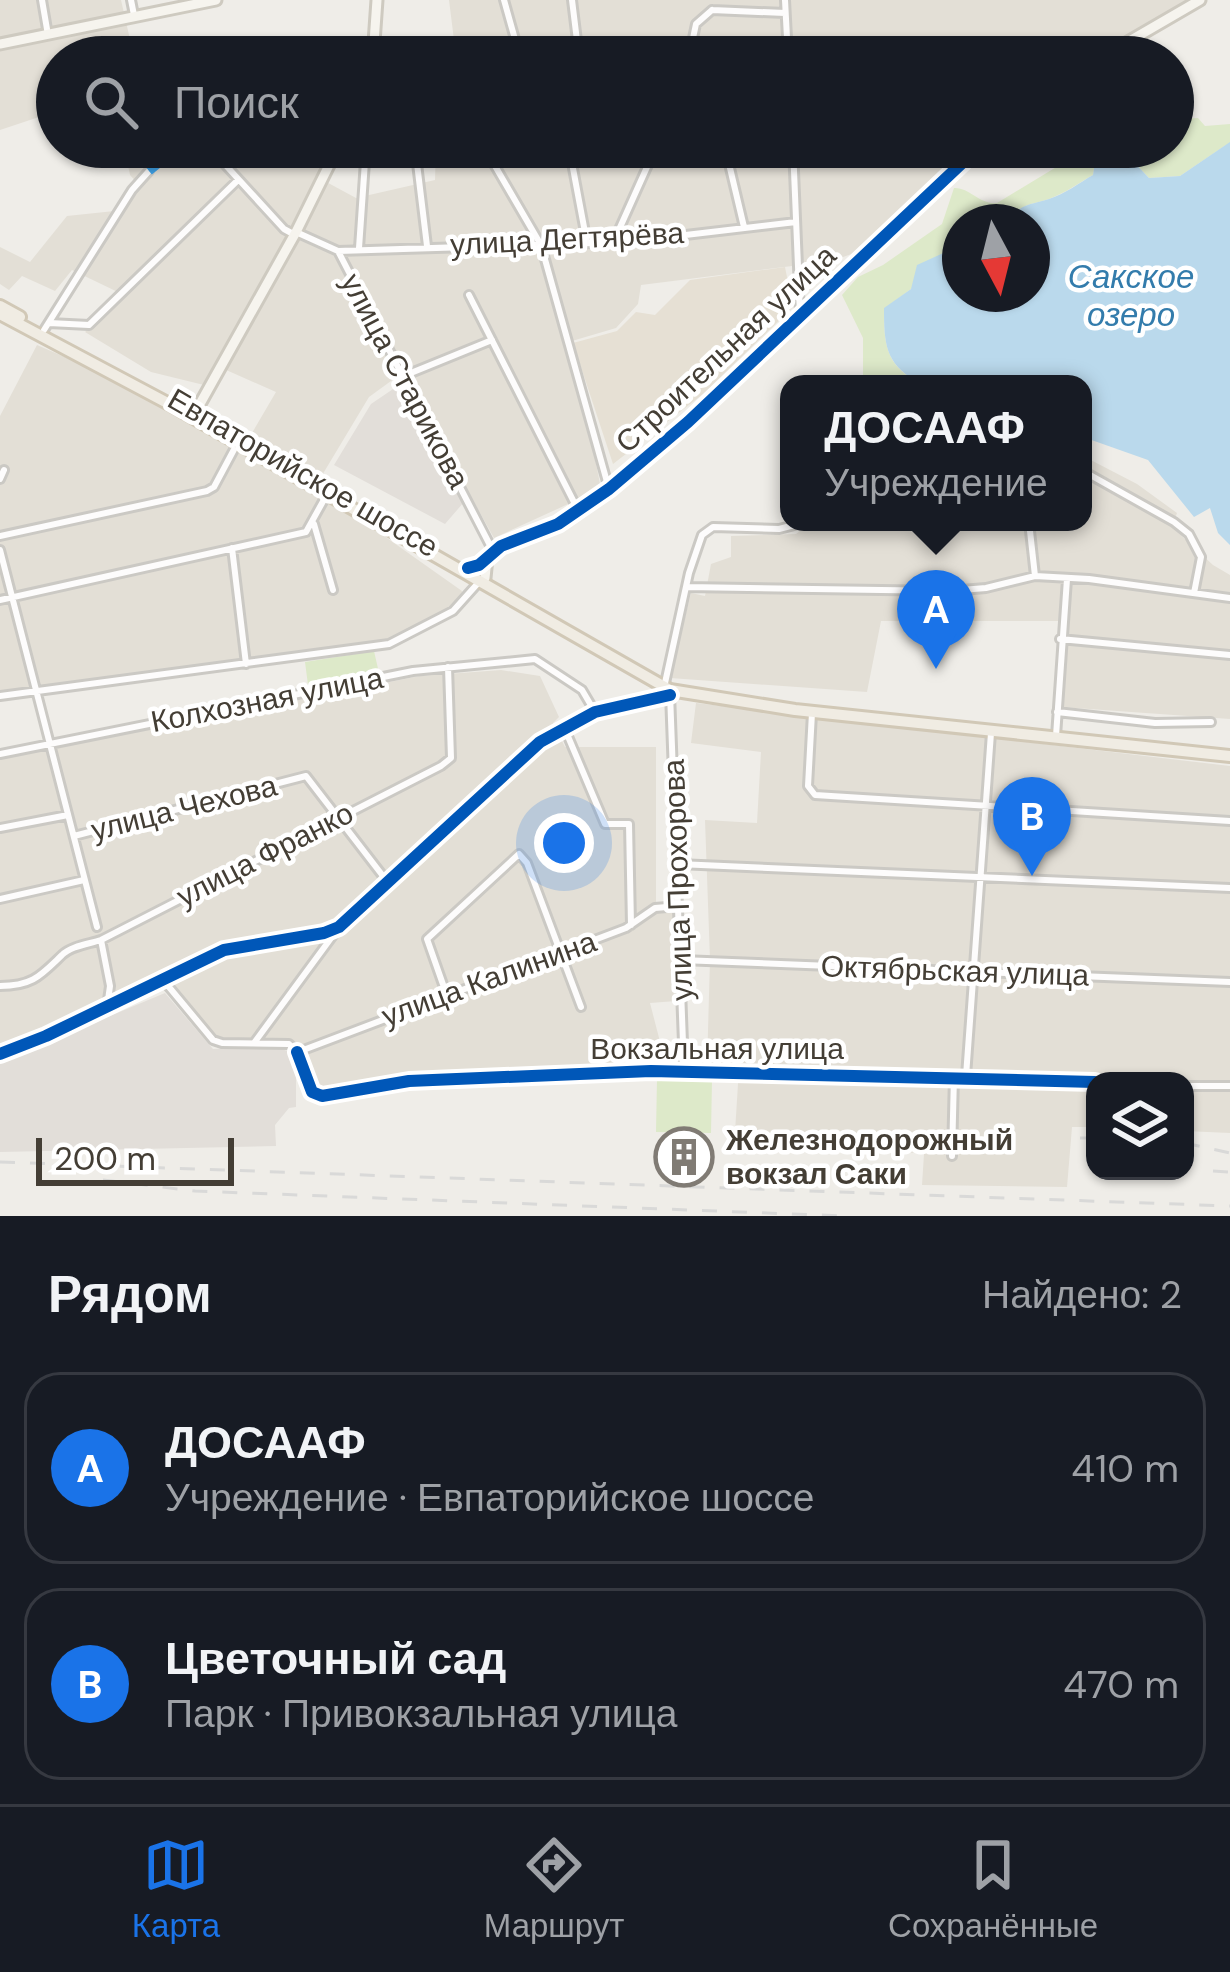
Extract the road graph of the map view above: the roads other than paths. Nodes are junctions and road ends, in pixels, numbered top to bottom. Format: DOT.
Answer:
graph roads {
  1 [pos="42,0"];
  2 [pos="131,0"];
  3 [pos="216,0"];
  4 [pos="377,0"];
  5 [pos="504,0"];
  6 [pos="572,0"];
  7 [pos="711,0"];
  8 [pos="785,0"];
  9 [pos="1200,0"];
  10 [pos="712,10"];
  11 [pos="785,13"];
  12 [pos="134,19"];
  13 [pos="48,35"];
  14 [pos="43,36"];
  15 [pos="374,36"];
  16 [pos="514,36"];
  17 [pos="576,36"];
  18 [pos="694,36"];
  19 [pos="787,36"];
  20 [pos="1138,36"];
  21 [pos="36,37"];
  22 [pos="0,44"];
  23 [pos="227,168"];
  24 [pos="328,168"];
  25 [pos="365,168"];
  26 [pos="418,168"];
  27 [pos="496,168"];
  28 [pos="573,168"];
  29 [pos="647,168"];
  30 [pos="730,168"];
  31 [pos="795,168"];
  32 [pos="956,168"];
  33 [pos="149,171"];
  34 [pos="238,180"];
  35 [pos="796,222"];
  36 [pos="744,227"];
  37 [pos="296,234"];
  38 [pos="586,243"];
  39 [pos="613,243"];
  40 [pos="541,244"];
  41 [pos="427,246"];
  42 [pos="359,248"];
  43 [pos="338,251"];
  44 [pos="469,295"];
  45 [pos="0,310"];
  46 [pos="800,314"];
  47 [pos="46,326"];
  48 [pos="492,340"];
  49 [pos="400,377"];
  50 [pos="196,411"];
  51 [pos="238,442"];
  52 [pos="4,470"];
  53 [pos="1092,477"];
  54 [pos="0,479"];
  55 [pos="609,489"];
  56 [pos="328,493"];
  57 [pos="578,510"];
  58 [pos="314,523"];
  59 [pos="780,529"];
  60 [pos="1030,531"];
  61 [pos="0,536"];
  62 [pos="232,548"];
  63 [pos="0,550"];
  64 [pos="490,555"];
  65 [pos="468,568"];
  66 [pos="1036,576"];
  67 [pos="1067,578"];
  68 [pos="482,580"];
  69 [pos="686,587"];
  70 [pos="333,590"];
  71 [pos="1194,593"];
  72 [pos="14,597"];
  73 [pos="1230,598"];
  74 [pos="0,600"];
  75 [pos="1060,639"];
  76 [pos="1230,655"];
  77 [pos="246,664"];
  78 [pos="446,667"];
  79 [pos="665,687"];
  80 [pos="35,690"];
  81 [pos="0,695"];
  82 [pos="648,702"];
  83 [pos="809,709"];
  84 [pos="595,712"];
  85 [pos="1058,712"];
  86 [pos="1211,722"];
  87 [pos="564,726"];
  88 [pos="992,729"];
  89 [pos="1056,736"];
  90 [pos="47,744"];
  91 [pos="0,754"];
  92 [pos="1230,756"];
  93 [pos="985,805"];
  94 [pos="68,814"];
  95 [pos="338,817"];
  96 [pos="1230,821"];
  97 [pos="0,829"];
  98 [pos="74,836"];
  99 [pos="678,865"];
  100 [pos="978,877"];
  101 [pos="85,880"];
  102 [pos="386,880"];
  103 [pos="1230,888"];
  104 [pos="0,899"];
  105 [pos="679,906"];
  106 [pos="631,925"];
  107 [pos="97,927"];
  108 [pos="338,928"];
  109 [pos="312,936"];
  110 [pos="101,940"];
  111 [pos="323,950"];
  112 [pos="560,952"];
  113 [pos="681,960"];
  114 [pos="974,971"];
  115 [pos="163,980"];
  116 [pos="1230,982"];
  117 [pos="0,986"];
  118 [pos="110,986"];
  119 [pos="446,993"];
  120 [pos="124,1000"];
  121 [pos="581,1007"];
  122 [pos="107,1008"];
  123 [pos="254,1042"];
  124 [pos="297,1052"];
  125 [pos="0,1054"];
  126 [pos="685,1071"];
  127 [pos="955,1076"];
  128 [pos="966,1076"];
  129 [pos="1086,1082"];
  130 [pos="1194,1086"];
  131 [pos="1230,1086"];
  132 [pos="952,1156"];
  1 -- 13 [label="street"];
  2 -- 12 [label="street"];
  3 -- 12 [label="street"];
  4 -- 15 [label="street"];
  5 -- 16 [label="street"];
  6 -- 17 [label="street"];
  7 -- 10 [label="street"];
  8 -- 11 [label="street"];
  9 -- 20 [label="street"];
  10 -- 11 [label="street"];
  10 -- 18 [label="street"];
  11 -- 19 [label="street"];
  12 -- 13 [label="street"];
  13 -- 14 [label="street"];
  21 -- 22 [label="street"];
  23 -- 34 [label="street, улица Старикова"];
  24 -- 37 [label="street"];
  25 -- 42 [label="street"];
  26 -- 41 [label="street"];
  27 -- 40 [label="street"];
  28 -- 38 [label="street"];
  29 -- 39 [label="street"];
  30 -- 36 [label="street"];
  31 -- 35 [label="street"];
  32 -- 46 [label="street, Строительная улица"];
  33 -- 47 [label="street"];
  34 -- 37 [label="street, улица Старикова"];
  34 -- 47 [label="street"];
  35 -- 36 [label="street, улица Дегтярёва"];
  35 -- 46 [label="street"];
  36 -- 39 [label="street, улица Дегтярёва"];
  37 -- 43 [label="street, улица Старикова"];
  37 -- 50 [label="street"];
  38 -- 39 [label="street, улица Дегтярёва"];
  38 -- 40 [label="street, улица Дегтярёва"];
  40 -- 41 [label="street, улица Дегтярёва"];
  40 -- 55 [label="street"];
  41 -- 42 [label="street, улица Дегтярёва"];
  42 -- 43 [label="street, улица Дегтярёва"];
  43 -- 49 [label="street, улица Старикова"];
  44 -- 48 [label="street"];
  45 -- 47 [label="main road, Евпаторийское шоссе"];
  45 -- 51 [label="main road, Евпаторийское шоссе"];
  46 -- 55 [label="street, Строительная улица"];
  47 -- 50 [label="main road, Евпаторийское шоссе"];
  48 -- 49 [label="street"];
  48 -- 57 [label="street"];
  49 -- 64 [label="street, улица Старикова"];
  50 -- 65 [label="main road, Евпаторийское шоссе"];
  51 -- 56 [label="main road, Евпаторийское шоссе"];
  51 -- 61 [label="street"];
  52 -- 54 [label="street"];
  53 -- 71 [label="street"];
  55 -- 57 [label="street, Строительная улица"];
  56 -- 58 [label="street"];
  56 -- 68 [label="main road, Евпаторийское шоссе"];
  57 -- 64 [label="street, Строительная улица"];
  58 -- 62 [label="street"];
  58 -- 70 [label="street"];
  59 -- 69 [label="street"];
  60 -- 66 [label="street"];
  62 -- 72 [label="street"];
  62 -- 77 [label="street"];
  63 -- 72 [label="street"];
  64 -- 65 [label="street, Строительная улица"];
  64 -- 68 [label="street"];
  65 -- 68 [label="main road, Евпаторийское шоссе"];
  66 -- 67 [label="street"];
  66 -- 69 [label="street"];
  67 -- 71 [label="street"];
  67 -- 75 [label="street"];
  68 -- 77 [label="street, Колхозная улица"];
  68 -- 79 [label="main road, Евпаторийское шоссе"];
  69 -- 79 [label="street"];
  71 -- 73 [label="street"];
  72 -- 74 [label="street"];
  72 -- 80 [label="street"];
  75 -- 76 [label="street"];
  75 -- 85 [label="street"];
  77 -- 80 [label="street, Колхозная улица"];
  78 -- 84 [label="street, Колхозная улица"];
  78 -- 90 [label="street, Колхозная улица"];
  78 -- 95 [label="street, улица Франко"];
  79 -- 82 [label="street"];
  79 -- 82 [label="street"];
  79 -- 83 [label="main road, Евпаторийское шоссе"];
  79 -- 99 [label="street, улица Прохорова"];
  80 -- 81 [label="street, Колхозная улица"];
  80 -- 90 [label="street"];
  82 -- 84 [label="street"];
  83 -- 88 [label="main road, Евпаторийское шоссе"];
  83 -- 93 [label="street"];
  84 -- 87 [label="street"];
  85 -- 86 [label="street"];
  85 -- 89 [label="street"];
  87 -- 102 [label="street"];
  87 -- 106 [label="street"];
  88 -- 89 [label="main road, Евпаторийское шоссе"];
  88 -- 93 [label="street"];
  89 -- 92 [label="main road, Евпаторийское шоссе"];
  90 -- 91 [label="street, Колхозная улица"];
  90 -- 94 [label="street"];
  93 -- 96 [label="street"];
  93 -- 100 [label="street"];
  94 -- 97 [label="street"];
  94 -- 98 [label="street"];
  95 -- 98 [label="street, улица Чехова"];
  95 -- 102 [label="street, улица Чехова"];
  95 -- 110 [label="street, улица Франко"];
  98 -- 101 [label="street"];
  99 -- 100 [label="street"];
  99 -- 105 [label="street, улица Прохорова"];
  100 -- 103 [label="street"];
  100 -- 114 [label="street"];
  101 -- 104 [label="street"];
  101 -- 107 [label="street"];
  102 -- 108 [label="street"];
  105 -- 106 [label="street, улица Калинина"];
  105 -- 113 [label="street, улица Прохорова"];
  106 -- 112 [label="street, улица Калинина"];
  108 -- 109 [label="street"];
  108 -- 111 [label="street"];
  109 -- 111 [label="street"];
  109 -- 115 [label="street"];
  110 -- 117 [label="street, улица Франко"];
  110 -- 118 [label="street"];
  111 -- 123 [label="street"];
  112 -- 119 [label="street, улица Калинина"];
  112 -- 119 [label="street"];
  112 -- 121 [label="street"];
  113 -- 114 [label="street, Октябрьская улица"];
  113 -- 126 [label="street, улица Прохорова"];
  114 -- 116 [label="street, Октябрьская улица"];
  114 -- 128 [label="street"];
  115 -- 120 [label="street"];
  115 -- 123 [label="street"];
  118 -- 120 [label="street"];
  118 -- 122 [label="street"];
  119 -- 124 [label="street, улица Калинина"];
  120 -- 122 [label="street"];
  122 -- 125 [label="street"];
  123 -- 124 [label="street"];
  124 -- 126 [label="street, Вокзальная улица"];
  126 -- 127 [label="street, Вокзальная улица"];
  127 -- 128 [label="street, Вокзальная улица"];
  127 -- 132 [label="street"];
  128 -- 129 [label="street, Вокзальная улица"];
  130 -- 131 [label="street"];
}
